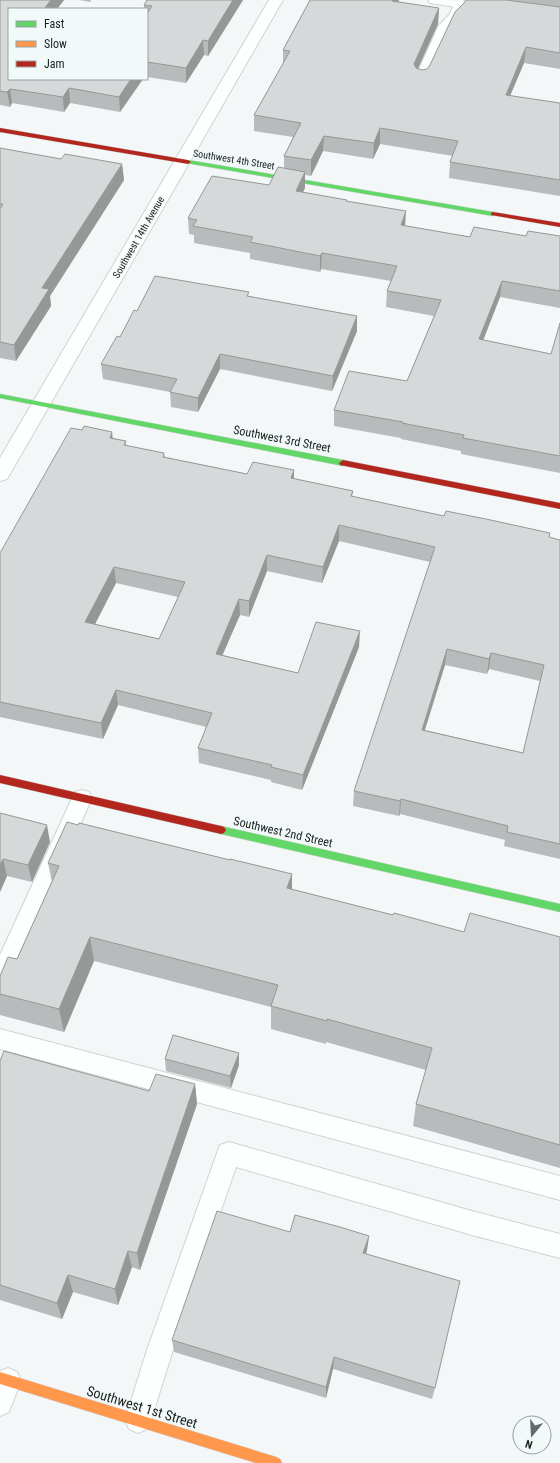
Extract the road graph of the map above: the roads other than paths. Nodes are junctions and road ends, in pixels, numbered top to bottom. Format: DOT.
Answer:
graph roads {
  1 [pos="276,0"];
  2 [pos="435,0"];
  3 [pos="461,4"];
  4 [pos="507,10"];
  5 [pos="421,80"];
  6 [pos="0,130"];
  7 [pos="182,161"];
  8 [pos="560,225"];
  9 [pos="0,396"];
  10 [pos="41,404"];
  11 [pos="0,474"];
  12 [pos="560,506"];
  13 [pos="0,778"];
  14 [pos="82,798"];
  15 [pos="560,908"];
  16 [pos="0,979"];
  17 [pos="0,1039"];
  18 [pos="560,1188"];
  19 [pos="560,1246"];
  20 [pos="3,1387"];
  21 [pos="138,1420"];
  22 [pos="276,1463"];
  1 -- 7 [label="street, Southwest 14th Avenue"];
  2 -- 3 [label="street"];
  3 -- 4 [label="street"];
  3 -- 5 [label="lane"];
  6 -- 7 [label="street, Southwest 4th Street"];
  7 -- 8 [label="street, Southwest 4th Street"];
  7 -- 10 [label="street, Southwest 14th Avenue"];
  9 -- 10 [label="street, Southwest 3rd Street"];
  10 -- 11 [label="street, Southwest 14th Avenue"];
  10 -- 12 [label="street, Southwest 3rd Street"];
  13 -- 14 [label="street, Southwest 2nd Street"];
  14 -- 15 [label="street, Southwest 2nd Street"];
  14 -- 16 [label="lane"];
  17 -- 18 [label="lane"];
  19 -- 21 [label="lane"];
  20 -- 21 [label="street, Southwest 1st Street"];
  21 -- 22 [label="street, Southwest 1st Street"];
}
